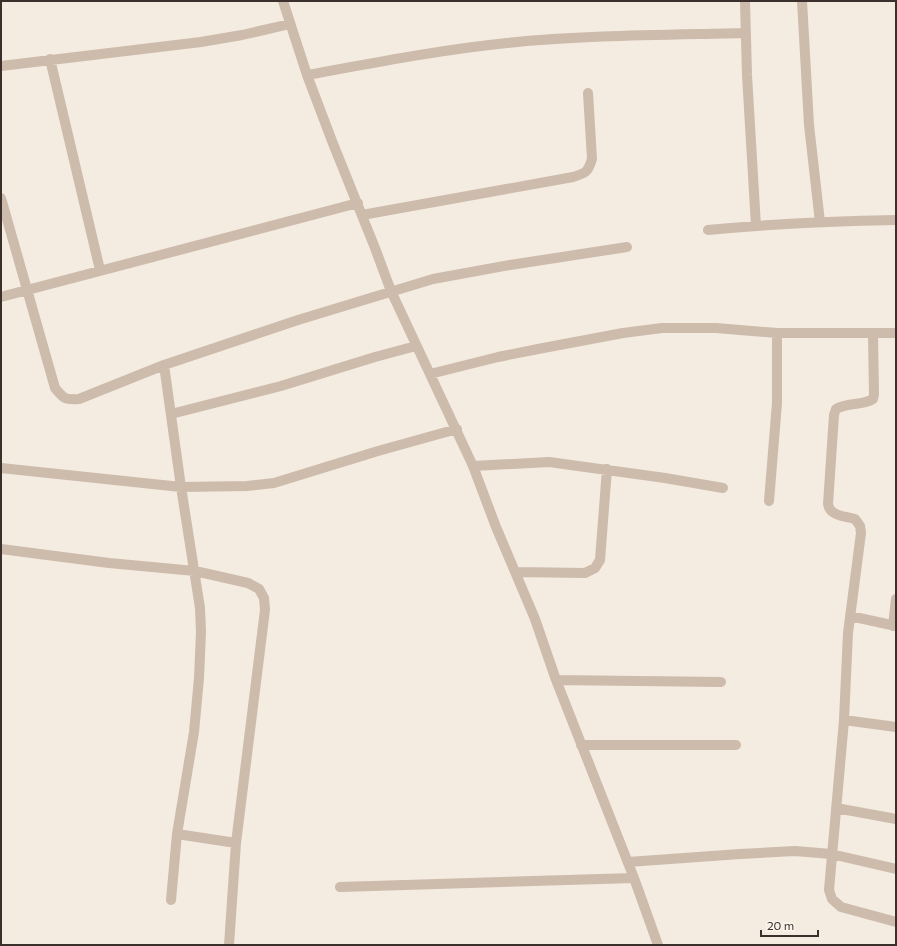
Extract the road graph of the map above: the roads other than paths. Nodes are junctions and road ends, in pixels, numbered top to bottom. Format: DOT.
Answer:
graph roads {
  1 [pos="283,1"];
  2 [pos="745,1"];
  3 [pos="802,1"];
  4 [pos="290,24"];
  5 [pos="746,33"];
  6 [pos="50,59"];
  7 [pos="1,66"];
  8 [pos="306,75"];
  9 [pos="588,93"];
  10 [pos="1,198"];
  11 [pos="358,203"];
  12 [pos="362,215"];
  13 [pos="896,220"];
  14 [pos="820,222"];
  15 [pos="756,226"];
  16 [pos="708,230"];
  17 [pos="628,247"];
  18 [pos="100,270"];
  19 [pos="28,290"];
  20 [pos="391,291"];
  21 [pos="1,297"];
  22 [pos="777,333"];
  23 [pos="896,333"];
  24 [pos="873,334"];
  25 [pos="416,346"];
  26 [pos="164,365"];
  27 [pos="430,374"];
  28 [pos="171,414"];
  29 [pos="457,429"];
  30 [pos="473,466"];
  31 [pos="1,468"];
  32 [pos="607,470"];
  33 [pos="181,487"];
  34 [pos="723,488"];
  35 [pos="769,501"];
  36 [pos="1,549"];
  37 [pos="194,571"];
  38 [pos="516,572"];
  39 [pos="896,599"];
  40 [pos="850,616"];
  41 [pos="894,626"];
  42 [pos="556,680"];
  43 [pos="721,682"];
  44 [pos="844,720"];
  45 [pos="896,726"];
  46 [pos="581,745"];
  47 [pos="736,745"];
  48 [pos="836,808"];
  49 [pos="896,819"];
  50 [pos="177,834"];
  51 [pos="236,843"];
  52 [pos="831,854"];
  53 [pos="628,862"];
  54 [pos="896,870"];
  55 [pos="634,878"];
  56 [pos="340,886"];
  57 [pos="171,900"];
  58 [pos="896,922"];
  59 [pos="229,945"];
  60 [pos="658,945"];
  1 -- 4 [label="street"];
  2 -- 5 [label="street"];
  3 -- 14 [label="street"];
  4 -- 6 [label="street"];
  4 -- 8 [label="street"];
  5 -- 8 [label="street"];
  5 -- 15 [label="street"];
  6 -- 7 [label="street"];
  6 -- 18 [label="street"];
  8 -- 11 [label="street"];
  9 -- 12 [label="street"];
  10 -- 19 [label="street"];
  11 -- 12 [label="street"];
  11 -- 18 [label="street"];
  12 -- 20 [label="street"];
  13 -- 14 [label="street"];
  14 -- 15 [label="street"];
  15 -- 16 [label="street"];
  17 -- 20 [label="street"];
  18 -- 19 [label="street"];
  19 -- 21 [label="street"];
  19 -- 26 [label="street"];
  20 -- 25 [label="street"];
  20 -- 26 [label="street"];
  22 -- 24 [label="street"];
  22 -- 27 [label="street"];
  22 -- 35 [label="street"];
  23 -- 24 [label="street"];
  24 -- 40 [label="street"];
  25 -- 27 [label="street"];
  25 -- 28 [label="street"];
  26 -- 28 [label="street"];
  27 -- 29 [label="street"];
  28 -- 33 [label="street"];
  29 -- 30 [label="street"];
  29 -- 33 [label="street"];
  30 -- 32 [label="street"];
  30 -- 38 [label="street"];
  31 -- 33 [label="street"];
  32 -- 34 [label="street"];
  32 -- 38 [label="street"];
  33 -- 37 [label="street"];
  36 -- 37 [label="street"];
  37 -- 50 [label="street"];
  37 -- 51 [label="street"];
  38 -- 42 [label="street"];
  39 -- 41 [label="street"];
  40 -- 41 [label="street"];
  40 -- 44 [label="street"];
  42 -- 43 [label="street"];
  42 -- 46 [label="street"];
  44 -- 45 [label="street"];
  44 -- 48 [label="street"];
  46 -- 47 [label="street"];
  46 -- 53 [label="street"];
  48 -- 49 [label="street"];
  48 -- 52 [label="street"];
  50 -- 51 [label="street"];
  50 -- 57 [label="street"];
  51 -- 59 [label="street"];
  52 -- 53 [label="street"];
  52 -- 54 [label="street"];
  52 -- 58 [label="street"];
  53 -- 55 [label="street"];
  55 -- 56 [label="street"];
  55 -- 60 [label="street"];
}
